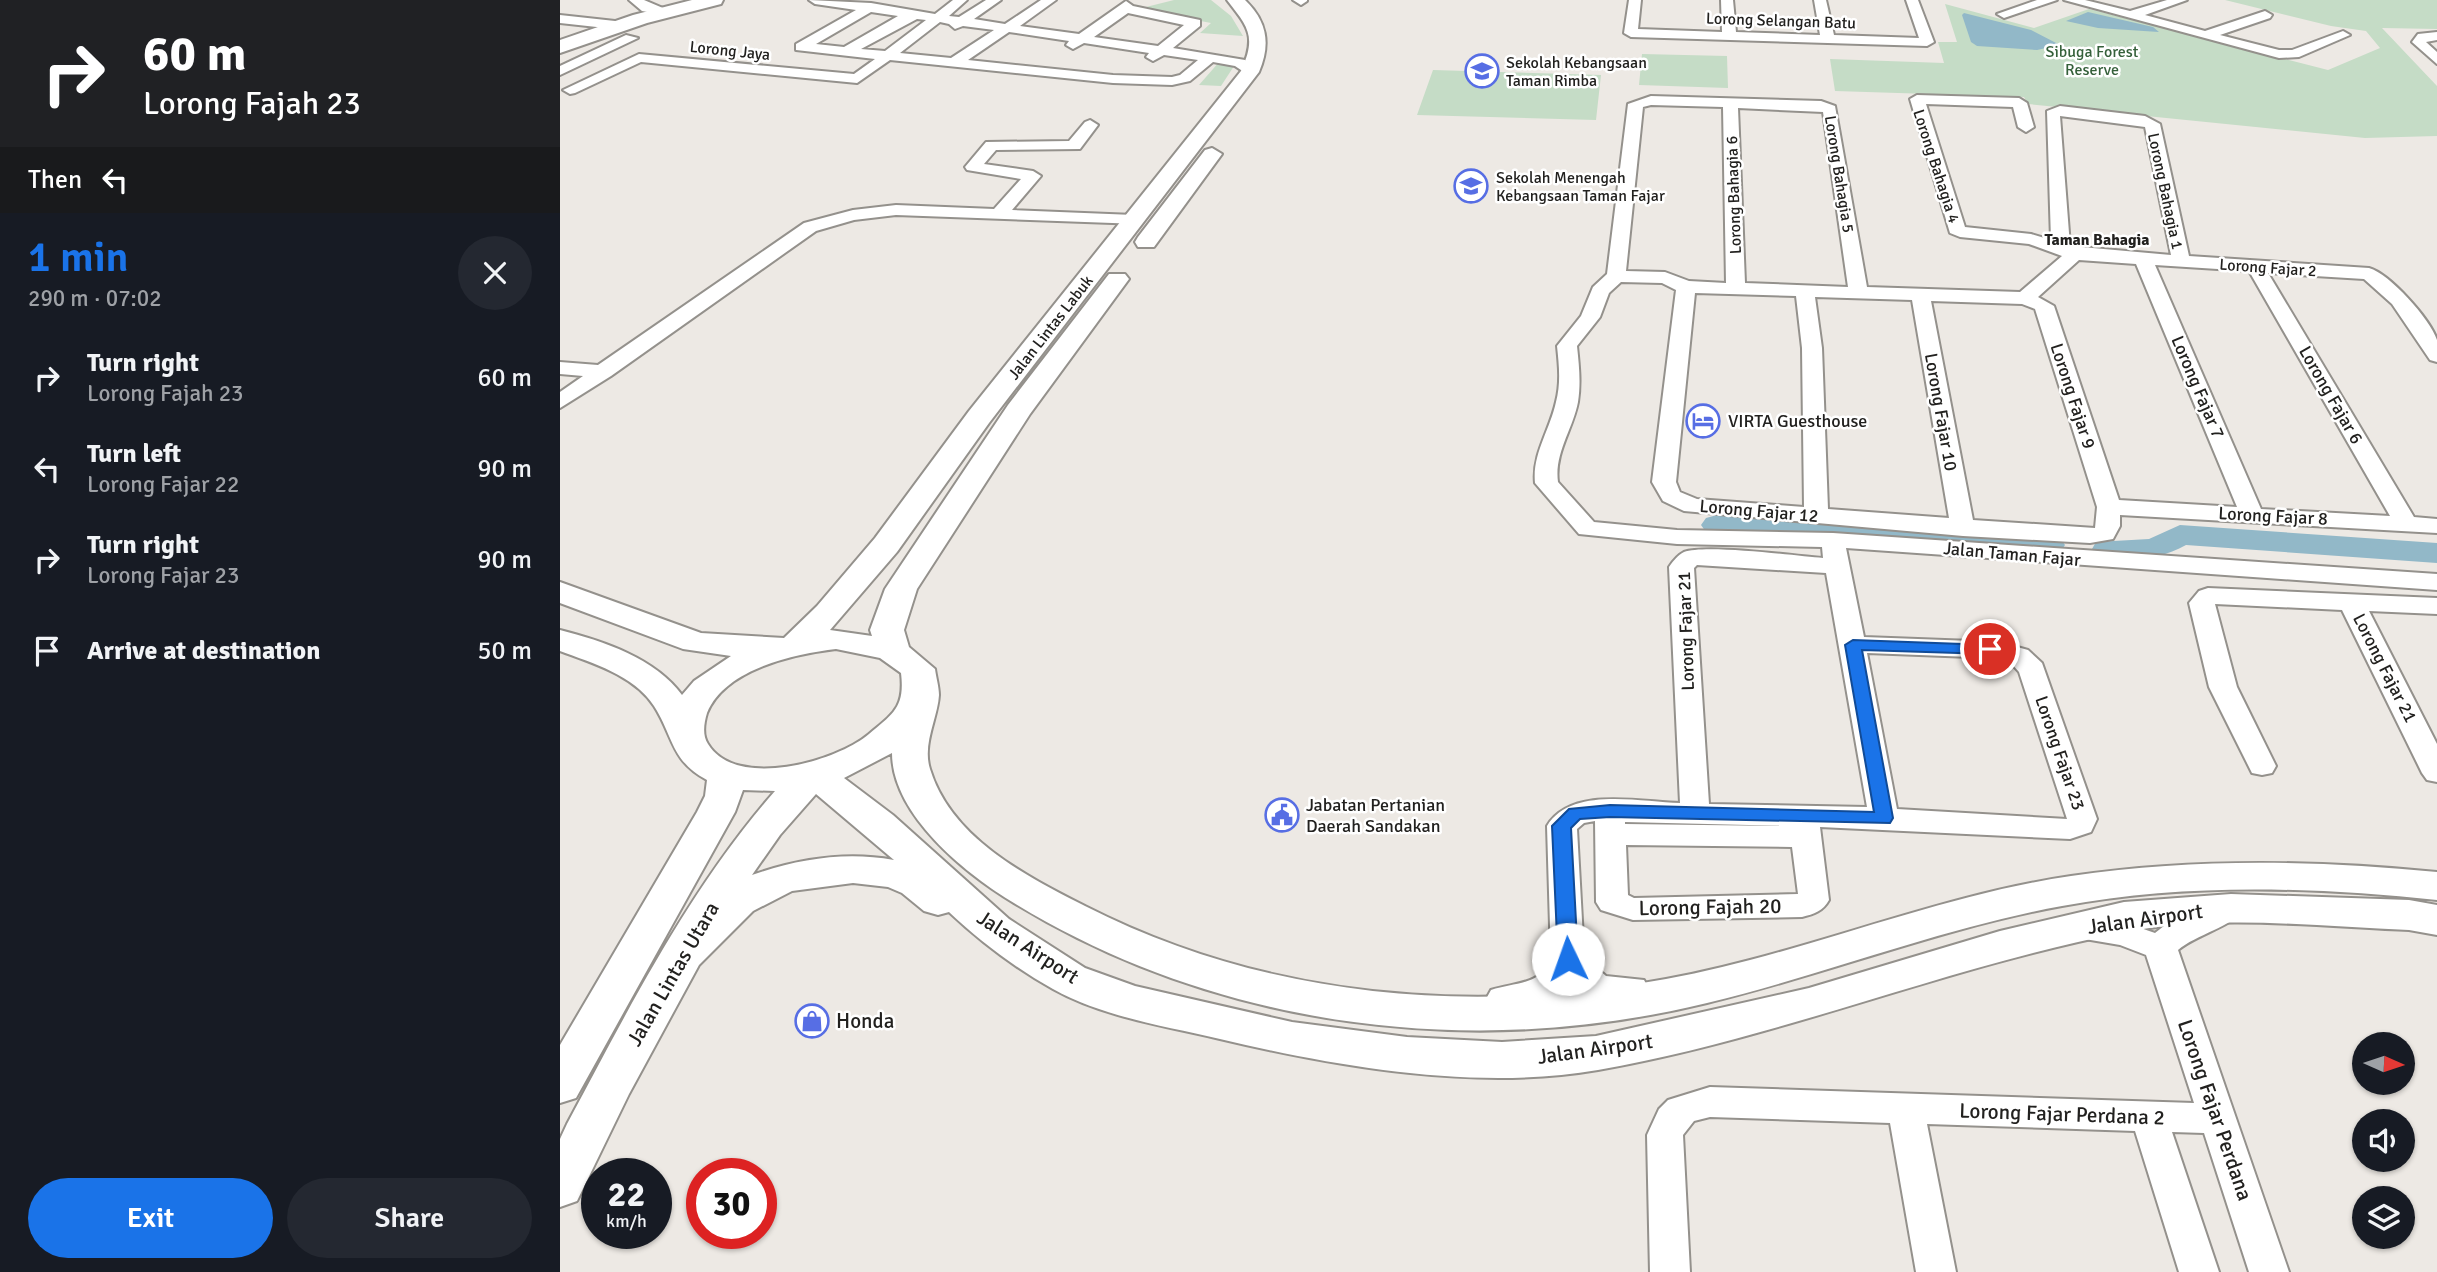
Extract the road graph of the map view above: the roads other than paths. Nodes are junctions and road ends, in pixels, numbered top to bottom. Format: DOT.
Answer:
graph roads {
  1 [pos="635,0"];
  2 [pos="708,0"];
  3 [pos="714,0"];
  4 [pos="815,0"];
  5 [pos="942,0"];
  6 [pos="961,0"];
  7 [pos="995,0"];
  8 [pos="1050,0"];
  9 [pos="1110,0"];
  10 [pos="1152,0"];
  11 [pos="1235,0"];
  12 [pos="1256,0"];
  13 [pos="1635,0"];
  14 [pos="1727,0"];
  15 [pos="1820,0"];
  16 [pos="1912,0"];
  17 [pos="2051,0"];
  18 [pos="2070,0"];
  19 [pos="2181,0"];
  20 [pos="871,7"];
  21 [pos="1126,7"];
  22 [pos="663,11"];
  23 [pos="920,13"];
  24 [pos="2004,15"];
  25 [pos="2130,15"];
  26 [pos="2265,15"];
  27 [pos="939,17"];
  28 [pos="560,19"];
  29 [pos="960,22"];
  30 [pos="615,25"];
  31 [pos="1004,28"];
  32 [pos="2206,35"];
  33 [pos="2343,35"];
  34 [pos="1729,36"];
  35 [pos="2437,36"];
  36 [pos="631,38"];
  37 [pos="1828,39"];
  38 [pos="1080,40"];
  39 [pos="560,46"];
  40 [pos="1260,48"];
  41 [pos="1160,51"];
  42 [pos="844,53"];
  43 [pos="596,54"];
  44 [pos="885,57"];
  45 [pos="639,58"];
  46 [pos="1210,58"];
  47 [pos="902,59"];
  48 [pos="1226,60"];
  49 [pos="2437,60"];
  50 [pos="952,64"];
  51 [pos="560,71"];
  52 [pos="1038,72"];
  53 [pos="1250,72"];
  54 [pos="1126,80"];
  55 [pos="565,88"];
  56 [pos="592,99"];
  57 [pos="1730,103"];
  58 [pos="1090,125"];
  59 [pos="2026,127"];
  60 [pos="1000,213"];
  61 [pos="1134,220"];
  62 [pos="2068,251"];
  63 [pos="2143,258"];
  64 [pos="2181,261"];
  65 [pos="2255,266"];
  66 [pos="1616,276"];
  67 [pos="1686,287"];
  68 [pos="1736,287"];
  69 [pos="1805,290"];
  70 [pos="1858,292"];
  71 [pos="1920,294"];
  72 [pos="2025,298"];
  73 [pos="2415,323"];
  74 [pos="2437,324"];
  75 [pos="2437,356"];
  76 [pos="560,368"];
  77 [pos="604,372"];
  78 [pos="560,402"];
  79 [pos="2109,507"];
  80 [pos="2252,515"];
  81 [pos="1815,516"];
  82 [pos="2406,524"];
  83 [pos="2437,526"];
  84 [pos="1963,529"];
  85 [pos="2078,536"];
  86 [pos="1835,553"];
  87 [pos="2087,561"];
  88 [pos="2437,582"];
  89 [pos="560,592"];
  90 [pos="2351,601"];
  91 [pos="2437,606"];
  92 [pos="560,640"];
  93 [pos="792,645"];
  94 [pos="1853,645"];
  95 [pos="893,649"];
  96 [pos="920,703"];
  97 [pos="684,734"];
  98 [pos="2262,766"];
  99 [pos="2437,773"];
  100 [pos="726,775"];
  101 [pos="814,777"];
  102 [pos="1695,813"];
  103 [pos="1884,818"];
  104 [pos="1610,822"];
  105 [pos="1804,827"];
  106 [pos="2437,886"];
  107 [pos="2231,908"];
  108 [pos="2437,920"];
  109 [pos="2076,928"];
  110 [pos="1882,937"];
  111 [pos="1132,947"];
  112 [pos="2160,947"];
  113 [pos="684,954"];
  114 [pos="1568,959"];
  115 [pos="1502,1060"];
  116 [pos="560,1085"];
  117 [pos="1906,1108"];
  118 [pos="2149,1117"];
  119 [pos="2218,1119"];
  120 [pos="560,1187"];
  121 [pos="1671,1272"];
  122 [pos="1936,1272"];
  123 [pos="2199,1272"];
  124 [pos="2269,1272"];
  1 -- 22 [label="street"];
  2 -- 22 [label="highway"];
  3 -- 39 [label="highway"];
  4 -- 20 [label="street"];
  5 -- 23 [label="street"];
  6 -- 27 [label="street"];
  7 -- 29 [label="street"];
  8 -- 31 [label="street"];
  9 -- 21 [label="street"];
  10 -- 21 [label="street"];
  11 -- 40 [label="main road"];
  12 -- 95 [label="main road, Jalan Lintas Labuk"];
  13 -- 34 [label="street, Lorong Selangan Batu"];
  14 -- 34 [label="street"];
  15 -- 37 [label="street"];
  16 -- 37 [label="street, Lorong Selangan Batu"];
  17 -- 24 [label="street"];
  18 -- 25 [label="street"];
  19 -- 25 [label="street"];
  20 -- 23 [label="street"];
  20 -- 42 [label="street"];
  21 -- 38 [label="street"];
  21 -- 41 [label="street"];
  22 -- 30 [label="highway"];
  23 -- 27 [label="street"];
  23 -- 42 [label="street"];
  25 -- 32 [label="street"];
  26 -- 32 [label="street"];
  27 -- 29 [label="street"];
  27 -- 44 [label="street"];
  28 -- 30 [label="street"];
  29 -- 31 [label="street"];
  29 -- 47 [label="street"];
  30 -- 39 [label="highway"];
  31 -- 38 [label="street"];
  31 -- 50 [label="street"];
  32 -- 33 [label="street"];
  34 -- 37 [label="street, Lorong Selangan Batu"];
  35 -- 49 [label="street"];
  36 -- 43 [label="street"];
  38 -- 41 [label="street"];
  38 -- 52 [label="street"];
  40 -- 48 [label="street"];
  40 -- 53 [label="main road, Jalan Lintas Labuk"];
  41 -- 46 [label="street"];
  41 -- 54 [label="street"];
  42 -- 44 [label="street"];
  43 -- 45 [label="street"];
  43 -- 51 [label="street"];
  44 -- 45 [label="street, Lorong Jaya"];
  44 -- 47 [label="street"];
  45 -- 55 [label="street"];
  46 -- 48 [label="street"];
  46 -- 54 [label="street"];
  47 -- 50 [label="street"];
  48 -- 53 [label="street"];
  50 -- 52 [label="street"];
  52 -- 54 [label="street"];
  53 -- 61 [label="main road, Jalan Lintas Labuk"];
  55 -- 56 [label="street"];
  57 -- 66 [label="street, Lorong Bahagia 5"];
  57 -- 68 [label="street, Lorong Bahagia 6"];
  57 -- 70 [label="street, Lorong Bahagia 5"];
  58 -- 60 [label="street"];
  59 -- 62 [label="street, Lorong Bahagia 4"];
  60 -- 61 [label="street"];
  60 -- 77 [label="street"];
  61 -- 93 [label="main road, Jalan Lintas Labuk"];
  62 -- 63 [label="street, Lorong Fajar 2"];
  62 -- 64 [label="street, Lorong Bahagia 1"];
  62 -- 72 [label="street"];
  63 -- 64 [label="street, Lorong Fajar 2"];
  63 -- 80 [label="street, Lorong Fajar 7"];
  64 -- 65 [label="street, Lorong Fajar 2"];
  65 -- 73 [label="street, Lorong Fajar 2"];
  65 -- 82 [label="street, Lorong Fajar 6"];
  66 -- 67 [label="street"];
  66 -- 86 [label="street, Jalan Taman Fajar"];
  67 -- 68 [label="street"];
  67 -- 81 [label="street, Lorong Fajar 12"];
  68 -- 69 [label="street"];
  69 -- 70 [label="street"];
  69 -- 81 [label="street"];
  70 -- 71 [label="street"];
  71 -- 72 [label="street"];
  71 -- 84 [label="street, Lorong Fajar 10"];
  72 -- 79 [label="street, Lorong Fajar 9"];
  73 -- 74 [label="street"];
  73 -- 75 [label="street, Lorong Fajar 2"];
  76 -- 77 [label="street"];
  77 -- 78 [label="street"];
  79 -- 80 [label="street, Lorong Fajar 8"];
  79 -- 85 [label="street, Lorong Fajar 12"];
  80 -- 82 [label="street, Lorong Fajar 8"];
  81 -- 84 [label="street, Lorong Fajar 12"];
  82 -- 83 [label="street, Lorong Fajar 8"];
  84 -- 85 [label="street, Lorong Fajar 12"];
  85 -- 87 [label="street"];
  86 -- 87 [label="street, Jalan Taman Fajar"];
  86 -- 94 [label="street"];
  86 -- 102 [label="street, Lorong Fajar 21"];
  87 -- 88 [label="street, Jalan Taman Fajar"];
  89 -- 93 [label="main road"];
  90 -- 91 [label="street"];
  90 -- 98 [label="street"];
  90 -- 99 [label="street, Lorong Fajar 21"];
  92 -- 97 [label="main road"];
  93 -- 95 [label="main road"];
  93 -- 97 [label="main road"];
  94 -- 103 [label="street"];
  94 -- 103 [label="street, Lorong Fajar 23"];
  95 -- 96 [label="main road"];
  96 -- 101 [label="main road"];
  96 -- 111 [label="main road, Jalan Airport"];
  97 -- 100 [label="main road"];
  100 -- 101 [label="main road"];
  100 -- 116 [label="main road"];
  101 -- 113 [label="main road, Jalan Lintas Utara"];
  101 -- 115 [label="main road, Jalan Airport"];
  102 -- 104 [label="street"];
  102 -- 105 [label="street"];
  103 -- 105 [label="street"];
  104 -- 105 [label="street"];
  104 -- 105 [label="street, Lorong Fajah 20"];
  104 -- 114 [label="street"];
  106 -- 110 [label="main road, Jalan Airport"];
  107 -- 108 [label="main road, Jalan Airport"];
  107 -- 109 [label="main road, Jalan Airport"];
  107 -- 112 [label="street"];
  109 -- 112 [label="street"];
  109 -- 115 [label="main road, Jalan Airport"];
  110 -- 111 [label="main road, Jalan Airport"];
  110 -- 114 [label="street"];
  111 -- 114 [label="street"];
  112 -- 119 [label="street, Lorong Fajar Perdana"];
  113 -- 115 [label="main road"];
  113 -- 120 [label="main road, Jalan Lintas Utara"];
  117 -- 118 [label="street, Lorong Fajar Perdana 2"];
  117 -- 121 [label="street"];
  117 -- 122 [label="street"];
  118 -- 119 [label="street, Lorong Fajar Perdana 2"];
  118 -- 123 [label="street"];
  119 -- 124 [label="street, Lorong Fajar Perdana"];
}
